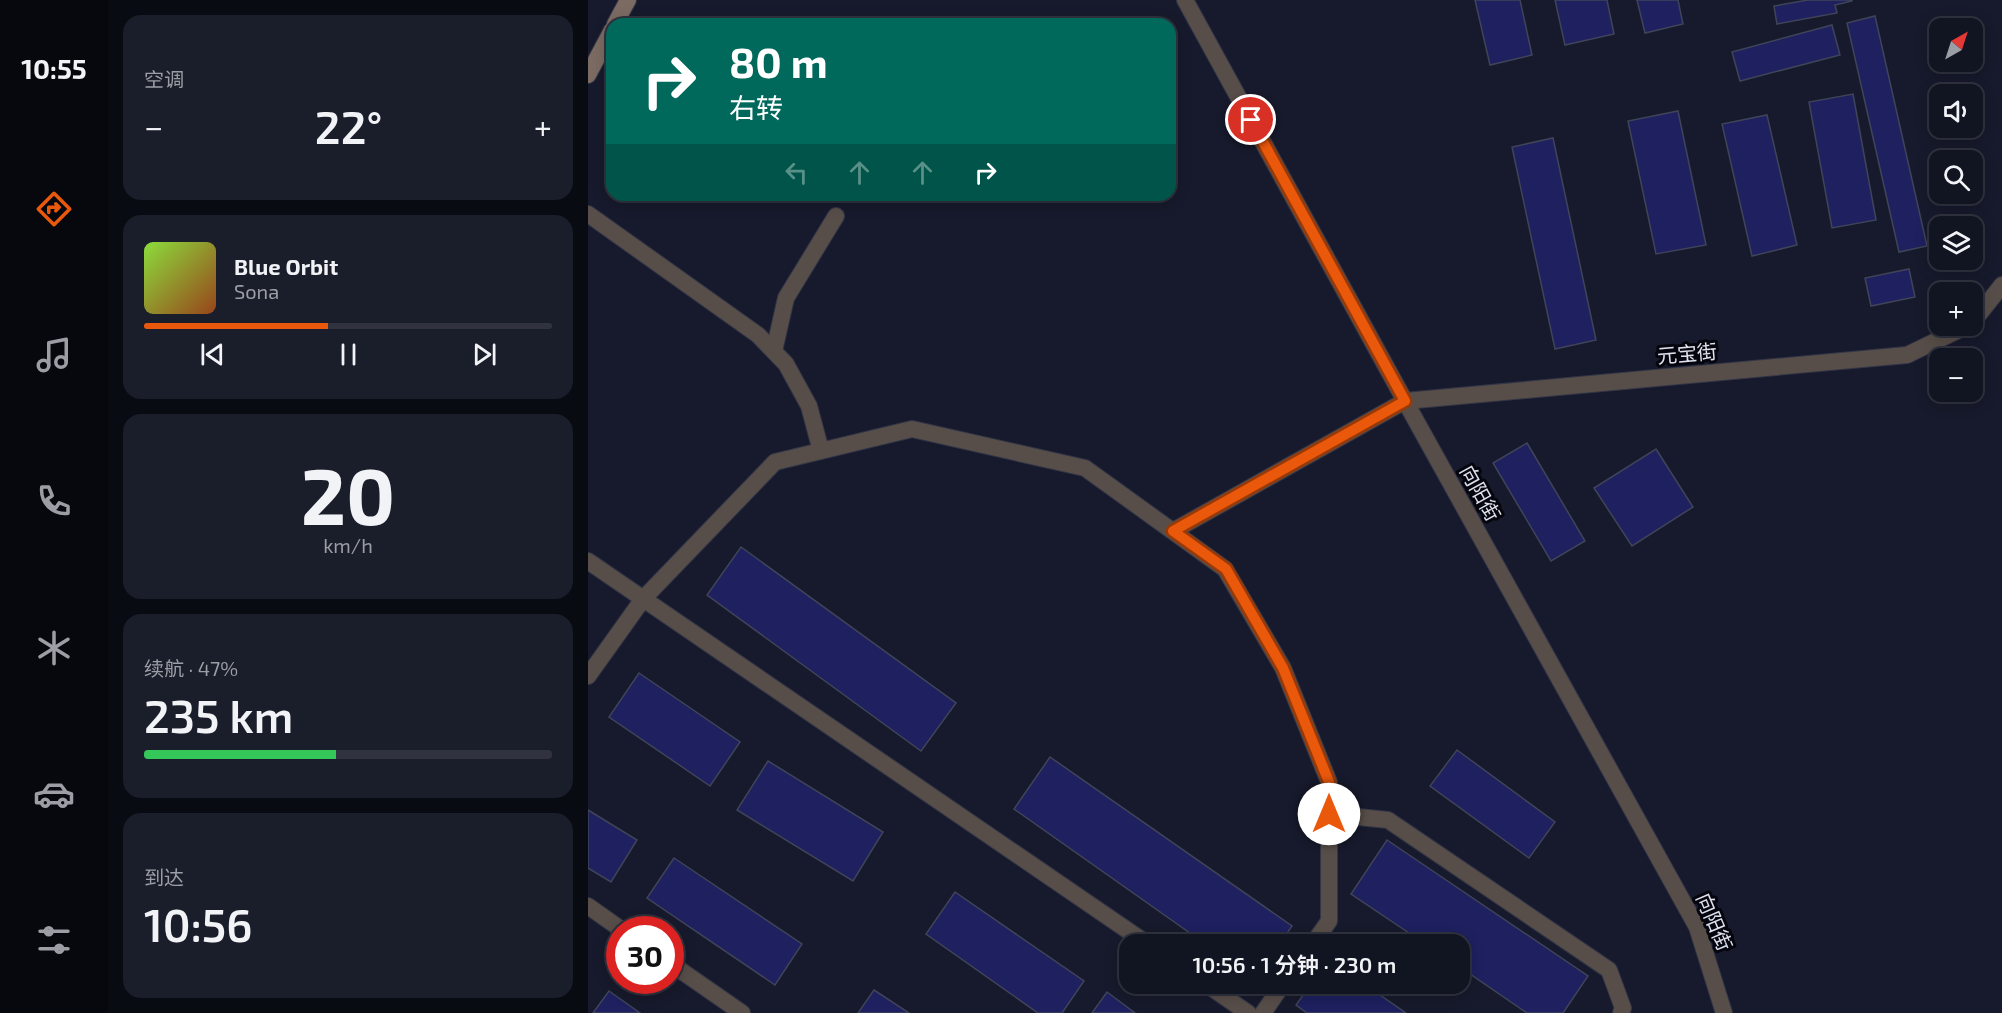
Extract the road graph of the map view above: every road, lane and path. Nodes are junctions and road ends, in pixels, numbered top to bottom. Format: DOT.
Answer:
graph roads {
  1 [pos="628,0"];
  2 [pos="1185,0"];
  3 [pos="618,18"];
  4 [pos="606,41"];
  5 [pos="588,75"];
  6 [pos="588,214"];
  7 [pos="836,216"];
  8 [pos="2002,285"];
  9 [pos="1983,309"];
  10 [pos="1946,336"];
  11 [pos="774,351"];
  12 [pos="1405,401"];
  13 [pos="821,451"];
  14 [pos="1173,531"];
  15 [pos="588,561"];
  16 [pos="644,599"];
  17 [pos="588,676"];
  18 [pos="1329,814"];
  19 [pos="588,906"];
  20 [pos="606,919"];
  21 [pos="1133,934"];
  22 [pos="1320,934"];
  23 [pos="684,973"];
  24 [pos="1220,994"];
  25 [pos="1277,994"];
  26 [pos="742,1013"];
  27 [pos="1248,1013"];
  28 [pos="1263,1013"];
  29 [pos="1621,1013"];
  30 [pos="1724,1013"];
  1 -- 3 [label="main road"];
  2 -- 12 [label="street, 向阳街"];
  4 -- 5 [label="main road"];
  6 -- 11 [label="street"];
  7 -- 11 [label="street"];
  8 -- 9 [label="street"];
  10 -- 12 [label="street, 元宝街"];
  11 -- 13 [label="street"];
  12 -- 14 [label="street"];
  12 -- 30 [label="street, 向阳街"];
  13 -- 14 [label="street"];
  13 -- 16 [label="street"];
  14 -- 18 [label="street"];
  15 -- 16 [label="street"];
  16 -- 17 [label="street"];
  16 -- 21 [label="street"];
  18 -- 22 [label="street"];
  18 -- 29 [label="street"];
  19 -- 20 [label="street"];
  23 -- 26 [label="street"];
  24 -- 27 [label="street"];
  25 -- 28 [label="street"];
}
